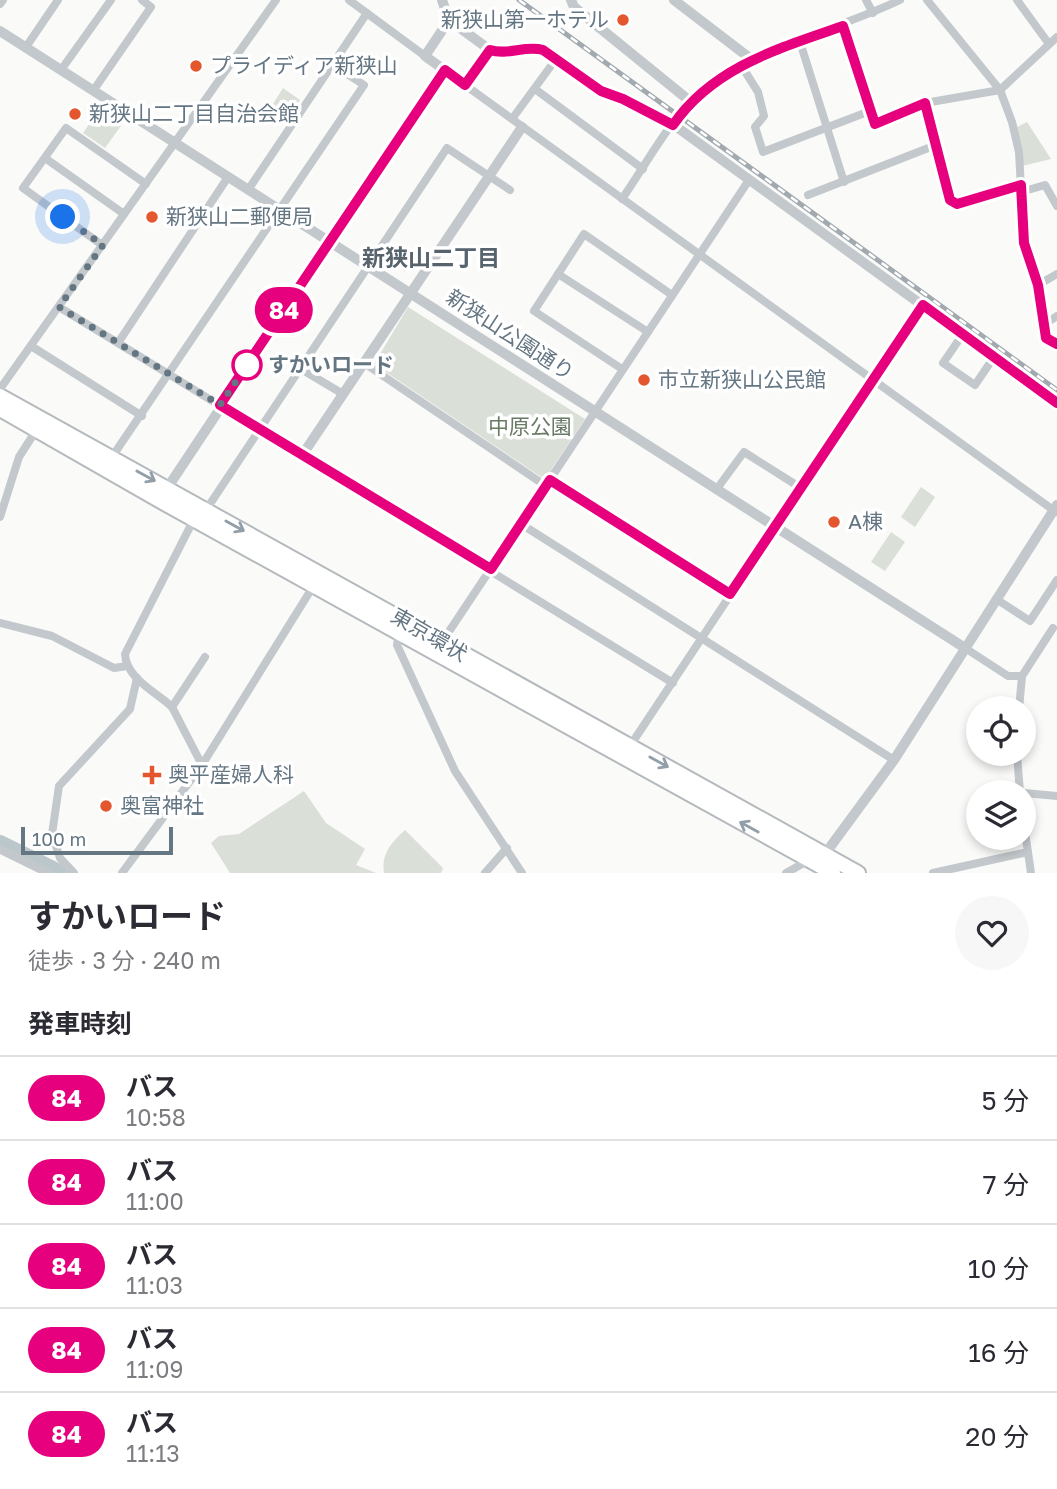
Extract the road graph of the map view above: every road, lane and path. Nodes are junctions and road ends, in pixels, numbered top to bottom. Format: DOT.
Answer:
graph roads {
  1 [pos="58,0"];
  2 [pos="111,0"];
  3 [pos="142,0"];
  4 [pos="276,0"];
  5 [pos="349,0"];
  6 [pos="442,0"];
  7 [pos="571,0"];
  8 [pos="866,0"];
  9 [pos="900,0"];
  10 [pos="927,0"];
  11 [pos="1017,0"];
  12 [pos="680,2"];
  13 [pos="367,13"];
  14 [pos="873,13"];
  15 [pos="449,20"];
  16 [pos="843,26"];
  17 [pos="0,31"];
  18 [pos="1057,37"];
  19 [pos="800,41"];
  20 [pos="1049,44"];
  21 [pos="26,47"];
  22 [pos="490,50"];
  23 [pos="425,56"];
  24 [pos="556,59"];
  25 [pos="746,62"];
  26 [pos="333,65"];
  27 [pos="61,70"];
  28 [pos="445,70"];
  29 [pos="465,85"];
  30 [pos="535,89"];
  31 [pos="1000,90"];
  32 [pos="93,91"];
  33 [pos="691,102"];
  34 [pos="925,103"];
  35 [pos="870,111"];
  36 [pos="512,119"];
  37 [pos="673,125"];
  38 [pos="523,127"];
  39 [pos="827,128"];
  40 [pos="175,144"];
  41 [pos="936,145"];
  42 [pos="45,158"];
  43 [pos="643,169"];
  44 [pos="489,176"];
  45 [pos="228,177"];
  46 [pos="750,180"];
  47 [pos="844,182"];
  48 [pos="146,184"];
  49 [pos="1021,188"];
  50 [pos="248,190"];
  51 [pos="510,190"];
  52 [pos="808,195"];
  53 [pos="622,199"];
  54 [pos="1057,206"];
  55 [pos="279,209"];
  56 [pos="124,214"];
  57 [pos="330,242"];
  58 [pos="103,245"];
  59 [pos="700,254"];
  60 [pos="368,266"];
  61 [pos="558,274"];
  62 [pos="1057,274"];
  63 [pos="1038,285"];
  64 [pos="410,293"];
  65 [pos="672,295"];
  66 [pos="923,305"];
  67 [pos="59,307"];
  68 [pos="1057,316"];
  69 [pos="1044,325"];
  70 [pos="648,332"];
  71 [pos="963,334"];
  72 [pos="118,343"];
  73 [pos="1057,344"];
  74 [pos="31,346"];
  75 [pos="994,357"];
  76 [pos="364,363"];
  77 [pos="301,369"];
  78 [pos="622,369"];
  79 [pos="169,374"];
  80 [pos="873,380"];
  81 [pos="0,389"];
  82 [pos="343,394"];
  83 [pos="0,396"];
  84 [pos="1057,403"];
  85 [pos="220,405"];
  86 [pos="0,409"];
  87 [pos="595,413"];
  88 [pos="142,416"];
  89 [pos="37,429"];
  90 [pos="260,431"];
  91 [pos="116,451"];
  92 [pos="303,454"];
  93 [pos="548,483"];
  94 [pos="801,488"];
  95 [pos="716,490"];
  96 [pos="163,494"];
  97 [pos="1056,509"];
  98 [pos="200,514"];
  99 [pos="0,517"];
  100 [pos="520,524"];
  101 [pos="775,527"];
  102 [pos="491,569"];
  103 [pos="318,579"];
  104 [pos="1057,580"];
  105 [pos="730,594"];
  106 [pos="996,599"];
  107 [pos="0,623"];
  108 [pos="1053,628"];
  109 [pos="399,631"];
  110 [pos="701,638"];
  111 [pos="442,642"];
  112 [pos="965,648"];
  113 [pos="205,657"];
  114 [pos="127,666"];
  115 [pos="1022,676"];
  116 [pos="137,678"];
  117 [pos="673,683"];
  118 [pos="1020,696"];
  119 [pos="172,707"];
  120 [pos="630,746"];
  121 [pos="894,760"];
  122 [pos="202,765"];
  123 [pos="1036,794"];
  124 [pos="1057,796"];
  125 [pos="507,848"];
  126 [pos="0,849"];
  127 [pos="1028,852"];
  128 [pos="825,854"];
  129 [pos="808,860"];
  130 [pos="49,873"];
  131 [pos="74,873"];
  132 [pos="122,873"];
  133 [pos="485,873"];
  134 [pos="522,873"];
  135 [pos="786,873"];
  136 [pos="833,873"];
  137 [pos="858,873"];
  138 [pos="933,873"];
  139 [pos="1031,873"];
  1 -- 21 [label="street"];
  2 -- 27 [label="street"];
  3 -- 32 [label="street"];
  4 -- 40 [label="street"];
  5 -- 13 [label="street"];
  6 -- 15 [label="street"];
  7 -- 33 [label="street"];
  8 -- 14 [label="street"];
  9 -- 14 [label="street"];
  10 -- 31 [label="street"];
  11 -- 20 [label="street"];
  12 -- 25 [label="street"];
  13 -- 23 [label="street"];
  13 -- 26 [label="street"];
  14 -- 16 [label="street"];
  15 -- 22 [label="street"];
  15 -- 23 [label="street"];
  16 -- 19 [label="street"];
  16 -- 35 [label="street"];
  17 -- 21 [label="street, 新狭山公園通り"];
  18 -- 20 [label="street"];
  19 -- 25 [label="street"];
  19 -- 39 [label="street"];
  20 -- 31 [label="street"];
  21 -- 27 [label="street, 新狭山公園通り"];
  22 -- 24 [label="street"];
  22 -- 29 [label="street"];
  23 -- 28 [label="street"];
  24 -- 30 [label="street"];
  24 -- 37 [label="street"];
  25 -- 33 [label="street"];
  25 -- 39 [label="street"];
  26 -- 50 [label="street"];
  26 -- 55 [label="street"];
  27 -- 32 [label="street, 新狭山公園通り"];
  28 -- 29 [label="street"];
  28 -- 57 [label="street"];
  29 -- 36 [label="street"];
  30 -- 36 [label="street"];
  30 -- 43 [label="street"];
  31 -- 34 [label="street"];
  31 -- 49 [label="street"];
  32 -- 40 [label="street, 新狭山公園通り"];
  33 -- 37 [label="street"];
  34 -- 35 [label="street"];
  34 -- 41 [label="street"];
  35 -- 39 [label="street"];
  36 -- 38 [label="street"];
  37 -- 43 [label="street"];
  37 -- 46 [label="street"];
  38 -- 44 [label="street"];
  38 -- 53 [label="street"];
  39 -- 47 [label="street"];
  40 -- 45 [label="street, 新狭山公園通り"];
  40 -- 48 [label="street"];
  41 -- 47 [label="street"];
  41 -- 49 [label="street"];
  42 -- 48 [label="street"];
  42 -- 56 [label="street"];
  42 -- 58 [label="street"];
  43 -- 53 [label="street"];
  44 -- 51 [label="street"];
  44 -- 60 [label="street"];
  44 -- 64 [label="street"];
  45 -- 50 [label="street, 新狭山公園通り"];
  45 -- 72 [label="street"];
  46 -- 59 [label="street"];
  46 -- 66 [label="street"];
  47 -- 52 [label="street"];
  48 -- 56 [label="street"];
  49 -- 54 [label="street"];
  49 -- 63 [label="street"];
  50 -- 55 [label="street, 新狭山公園通り"];
  53 -- 59 [label="street"];
  55 -- 57 [label="street, 新狭山公園通り"];
  55 -- 79 [label="street"];
  56 -- 58 [label="street"];
  57 -- 60 [label="street, 新狭山公園通り"];
  57 -- 85 [label="street"];
  58 -- 67 [label="street"];
  59 -- 65 [label="street"];
  59 -- 80 [label="street"];
  60 -- 64 [label="street, 新狭山公園通り"];
  60 -- 77 [label="street"];
  61 -- 65 [label="street"];
  61 -- 70 [label="street"];
  61 -- 78 [label="street"];
  62 -- 63 [label="street"];
  63 -- 69 [label="street"];
  64 -- 76 [label="street"];
  64 -- 87 [label="street, 新狭山公園通り"];
  65 -- 70 [label="street"];
  66 -- 71 [label="street"];
  66 -- 80 [label="street"];
  67 -- 72 [label="street"];
  67 -- 74 [label="street"];
  68 -- 69 [label="street"];
  69 -- 73 [label="street"];
  70 -- 78 [label="street"];
  71 -- 75 [label="street"];
  71 -- 75 [label="street"];
  72 -- 79 [label="street"];
  74 -- 81 [label="street"];
  74 -- 88 [label="street"];
  75 -- 84 [label="street"];
  76 -- 82 [label="street"];
  76 -- 93 [label="street"];
  77 -- 82 [label="street"];
  77 -- 90 [label="street"];
  78 -- 87 [label="street"];
  79 -- 85 [label="street"];
  79 -- 88 [label="street"];
  80 -- 94 [label="street"];
  80 -- 97 [label="street"];
  82 -- 92 [label="street"];
  83 -- 96 [label="highway, 東京環状, one-way"];
  85 -- 90 [label="street"];
  85 -- 96 [label="street"];
  86 -- 89 [label="highway, 東京環状"];
  87 -- 93 [label="street"];
  87 -- 95 [label="street, 新狭山公園通り"];
  88 -- 91 [label="street"];
  89 -- 96 [label="highway, 東京環状"];
  89 -- 99 [label="street"];
  90 -- 92 [label="street"];
  90 -- 98 [label="street"];
  92 -- 102 [label="street"];
  93 -- 100 [label="street"];
  93 -- 105 [label="street"];
  94 -- 95 [label="street"];
  94 -- 101 [label="street"];
  95 -- 101 [label="street, 新狭山公園通り"];
  96 -- 98 [label="highway, 東京環状"];
  97 -- 106 [label="street"];
  98 -- 103 [label="highway, 東京環状"];
  98 -- 114 [label="street"];
  100 -- 102 [label="street"];
  100 -- 110 [label="street"];
  101 -- 105 [label="street"];
  101 -- 112 [label="street, 新狭山公園通り"];
  102 -- 111 [label="street"];
  102 -- 117 [label="street"];
  103 -- 109 [label="highway, 東京環状"];
  103 -- 111 [label="highway, 東京環状"];
  103 -- 122 [label="street"];
  104 -- 106 [label="street"];
  105 -- 110 [label="street"];
  106 -- 112 [label="street"];
  107 -- 114 [label="street"];
  108 -- 115 [label="street"];
  109 -- 125 [label="street"];
  129 -- 109 [label="highway, 東京環状, one-way"];
  110 -- 117 [label="street"];
  110 -- 121 [label="street"];
  111 -- 120 [label="highway, 東京環状"];
  112 -- 115 [label="street"];
  112 -- 121 [label="street"];
  113 -- 119 [label="street"];
  114 -- 116 [label="street"];
  115 -- 118 [label="street"];
  116 -- 119 [label="street"];
  116 -- 131 [label="street"];
  117 -- 120 [label="street"];
  119 -- 122 [label="street"];
  120 -- 128 [label="highway, 東京環状, one-way"];
  121 -- 128 [label="street"];
  122 -- 132 [label="street"];
  123 -- 124 [label="street"];
  125 -- 133 [label="street"];
  125 -- 134 [label="street"];
  126 -- 130 [label="street"];
  127 -- 138 [label="street"];
  127 -- 139 [label="street"];
  128 -- 129 [label="street"];
  128 -- 137 [label="highway, 東京環状"];
  129 -- 135 [label="street"];
  129 -- 136 [label="highway, 東京環状"];
}
